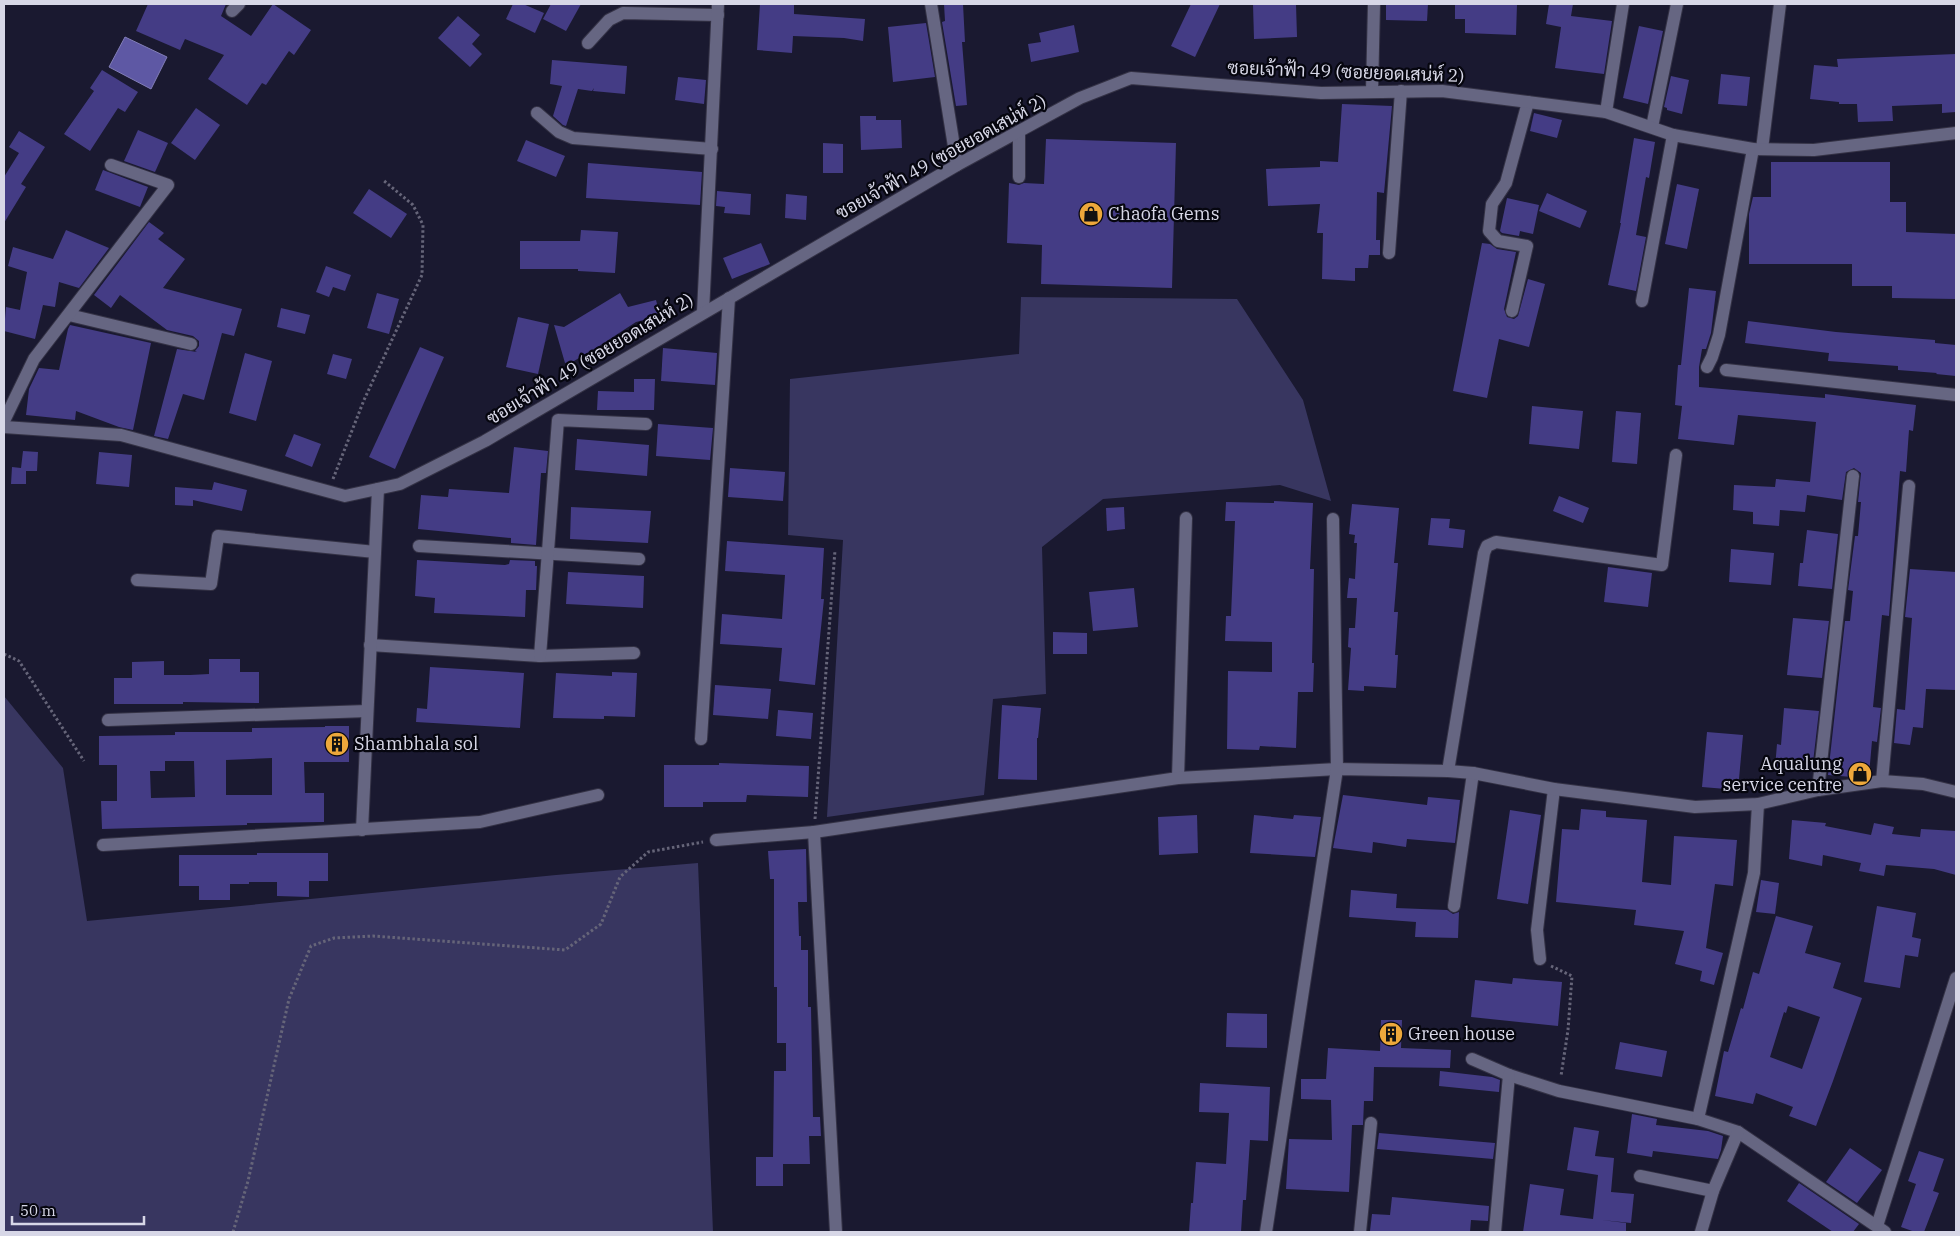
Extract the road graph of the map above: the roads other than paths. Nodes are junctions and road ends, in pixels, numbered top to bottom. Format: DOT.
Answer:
graph roads {
  1 [pos="931,4"];
  2 [pos="1374,4"];
  3 [pos="1623,4"];
  4 [pos="1677,4"];
  5 [pos="1780,4"];
  6 [pos="718,9"];
  7 [pos="588,43"];
  8 [pos="1401,91"];
  9 [pos="1372,92"];
  10 [pos="1528,102"];
  11 [pos="1606,112"];
  12 [pos="537,113"];
  13 [pos="1652,127"];
  14 [pos="1019,132"];
  15 [pos="1956,133"];
  16 [pos="1673,135"];
  17 [pos="712,149"];
  18 [pos="1757,149"];
  19 [pos="111,165"];
  20 [pos="957,165"];
  21 [pos="1019,177"];
  22 [pos="1389,253"];
  23 [pos="729,298"];
  24 [pos="1642,301"];
  25 [pos="1512,311"];
  26 [pos="703,312"];
  27 [pos="69,315"];
  28 [pos="191,344"];
  29 [pos="1707,367"];
  30 [pos="1726,370"];
  31 [pos="1956,395"];
  32 [pos="4,421"];
  33 [pos="646,424"];
  34 [pos="4,427"];
  35 [pos="1676,455"];
  36 [pos="1853,476"];
  37 [pos="1909,486"];
  38 [pos="378,489"];
  39 [pos="1186,518"];
  40 [pos="1333,518"];
  41 [pos="419,546"];
  42 [pos="375,552"];
  43 [pos="548,554"];
  44 [pos="638,558"];
  45 [pos="137,580"];
  46 [pos="370,646"];
  47 [pos="634,653"];
  48 [pos="540,656"];
  49 [pos="367,711"];
  50 [pos="108,720"];
  51 [pos="701,740"];
  52 [pos="1337,769"];
  53 [pos="1448,771"];
  54 [pos="1473,774"];
  55 [pos="1178,778"];
  56 [pos="1882,781"];
  57 [pos="1554,790"];
  58 [pos="1818,790"];
  59 [pos="1956,792"];
  60 [pos="598,796"];
  61 [pos="1758,804"];
  62 [pos="362,830"];
  63 [pos="814,832"];
  64 [pos="716,840"];
  65 [pos="103,845"];
  66 [pos="1454,906"];
  67 [pos="1540,959"];
  68 [pos="1956,978"];
  69 [pos="1472,1059"];
  70 [pos="1509,1075"];
  71 [pos="1698,1119"];
  72 [pos="1371,1123"];
  73 [pos="1738,1132"];
  74 [pos="1640,1176"];
  75 [pos="1713,1191"];
  76 [pos="1881,1229"];
  77 [pos="836,1232"];
  78 [pos="1266,1232"];
  79 [pos="1360,1232"];
  80 [pos="1495,1232"];
  81 [pos="1701,1232"];
  1 -- 20 [label="street"];
  2 -- 9 [label="street"];
  3 -- 11 [label="street"];
  4 -- 13 [label="street"];
  5 -- 18 [label="street"];
  6 -- 7 [label="street"];
  6 -- 17 [label="street"];
  8 -- 9 [label="street, ซอยเจ้าฟ้า 49 (ซอยยอดเสน่ห์ 2)"];
  8 -- 10 [label="street, ซอยเจ้าฟ้า 49 (ซอยยอดเสน่ห์ 2)"];
  8 -- 22 [label="street"];
  9 -- 14 [label="street, ซอยเจ้าฟ้า 49 (ซอยยอดเสน่ห์ 2)"];
  10 -- 11 [label="street, ซอยเจ้าฟ้า 49 (ซอยยอดเสน่ห์ 2)"];
  10 -- 25 [label="street"];
  11 -- 13 [label="street, ซอยเจ้าฟ้า 49 (ซอยยอดเสน่ห์ 2)"];
  12 -- 17 [label="street"];
  13 -- 16 [label="street, ซอยเจ้าฟ้า 49 (ซอยยอดเสน่ห์ 2)"];
  14 -- 20 [label="street, ซอยเจ้าฟ้า 49 (ซอยยอดเสน่ห์ 2)"];
  14 -- 21 [label="street"];
  15 -- 18 [label="street, ซอยเจ้าฟ้า 49 (ซอยยอดเสน่ห์ 2)"];
  16 -- 18 [label="street, ซอยเจ้าฟ้า 49 (ซอยยอดเสน่ห์ 2)"];
  16 -- 24 [label="street"];
  17 -- 26 [label="street"];
  18 -- 29 [label="street"];
  19 -- 27 [label="street"];
  20 -- 23 [label="street, ซอยเจ้าฟ้า 49 (ซอยยอดเสน่ห์ 2)"];
  23 -- 26 [label="street, ซอยเจ้าฟ้า 49 (ซอยยอดเสน่ห์ 2)"];
  23 -- 51 [label="street"];
  26 -- 38 [label="street, ซอยเจ้าฟ้า 49 (ซอยยอดเสน่ห์ 2)"];
  27 -- 28 [label="street"];
  27 -- 32 [label="street"];
  30 -- 31 [label="street"];
  33 -- 43 [label="street"];
  34 -- 38 [label="street, ซอยเจ้าฟ้า 49 (ซอยยอดเสน่ห์ 2)"];
  35 -- 53 [label="street"];
  36 -- 58 [label="street"];
  37 -- 56 [label="street"];
  38 -- 42 [label="street"];
  39 -- 55 [label="street"];
  40 -- 52 [label="street"];
  41 -- 43 [label="street"];
  42 -- 45 [label="street"];
  42 -- 46 [label="street"];
  43 -- 44 [label="street"];
  43 -- 48 [label="street"];
  46 -- 48 [label="street"];
  46 -- 49 [label="street"];
  47 -- 48 [label="street"];
  49 -- 50 [label="street"];
  49 -- 62 [label="street"];
  52 -- 53 [label="street"];
  52 -- 55 [label="street"];
  52 -- 78 [label="street"];
  53 -- 54 [label="street"];
  54 -- 57 [label="street"];
  54 -- 66 [label="street"];
  55 -- 63 [label="street"];
  56 -- 58 [label="street"];
  56 -- 59 [label="street"];
  57 -- 61 [label="street"];
  57 -- 67 [label="street"];
  58 -- 61 [label="street"];
  60 -- 62 [label="street"];
  61 -- 71 [label="street"];
  62 -- 65 [label="street"];
  63 -- 64 [label="street"];
  63 -- 77 [label="street"];
  68 -- 76 [label="street"];
  69 -- 70 [label="street"];
  70 -- 71 [label="street"];
  70 -- 80 [label="street"];
  71 -- 73 [label="street"];
  72 -- 79 [label="street"];
  73 -- 75 [label="street"];
  73 -- 76 [label="street"];
  74 -- 75 [label="street"];
  75 -- 81 [label="street"];
}
